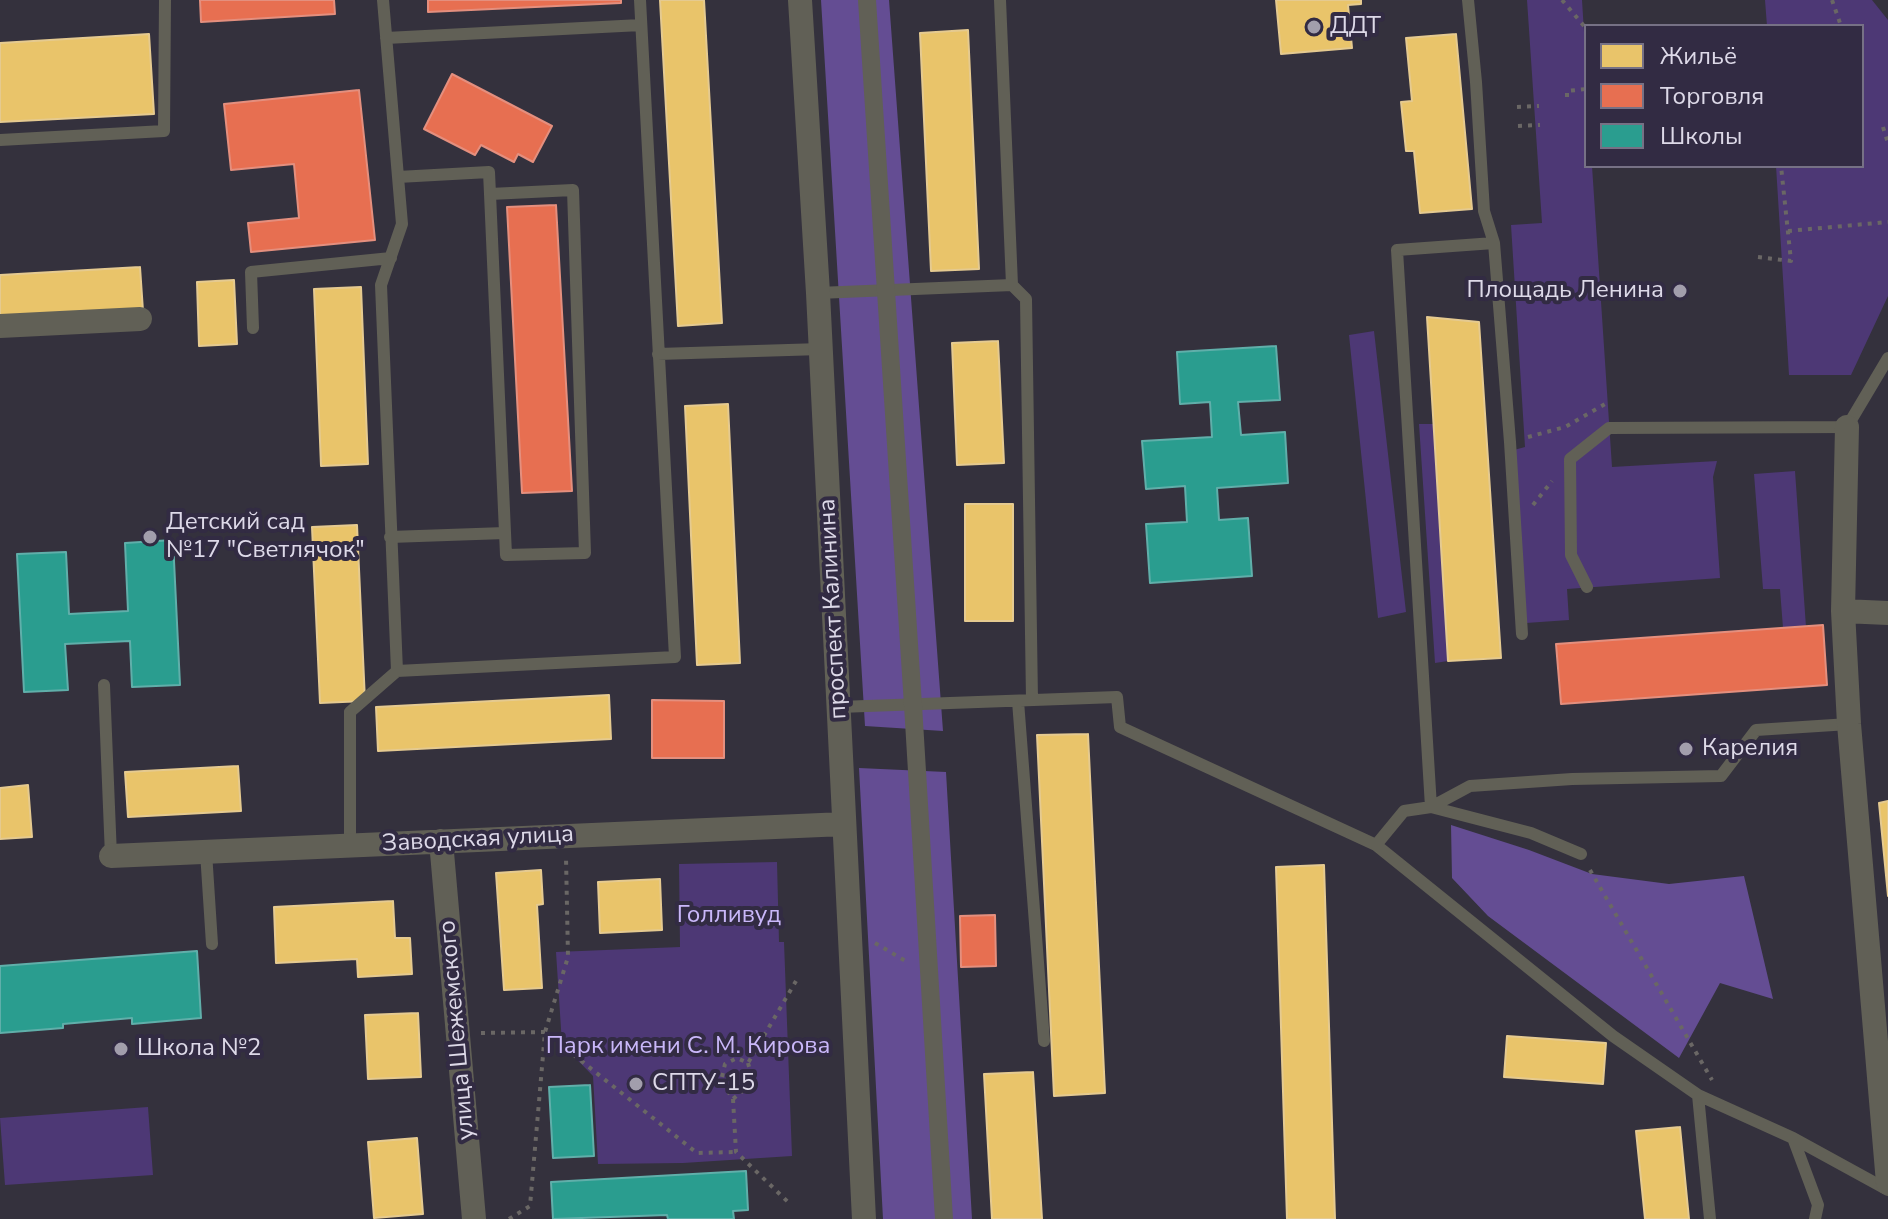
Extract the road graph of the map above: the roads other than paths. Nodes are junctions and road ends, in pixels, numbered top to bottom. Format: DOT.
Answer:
graph roads {
  1 [pos="165,0"];
  2 [pos="383,0"];
  3 [pos="640,0"];
  4 [pos="800,0"];
  5 [pos="867,0"];
  6 [pos="1000,0"];
  7 [pos="1468,0"];
  8 [pos="641,25"];
  9 [pos="386,38"];
  10 [pos="0,140"];
  11 [pos="398,177"];
  12 [pos="490,194"];
  13 [pos="1494,243"];
  14 [pos="391,258"];
  15 [pos="1012,285"];
  16 [pos="886,290"];
  17 [pos="818,293"];
  18 [pos="140,319"];
  19 [pos="0,326"];
  20 [pos="253,328"];
  21 [pos="821,349"];
  22 [pos="658,354"];
  23 [pos="1888,358"];
  24 [pos="1847,427"];
  25 [pos="505,533"];
  26 [pos="390,537"];
  27 [pos="1587,587"];
  28 [pos="1843,611"];
  29 [pos="1888,613"];
  30 [pos="1522,634"];
  31 [pos="397,671"];
  32 [pos="104,685"];
  33 [pos="1032,700"];
  34 [pos="1018,701"];
  35 [pos="913,705"];
  36 [pos="839,707"];
  37 [pos="1849,724"];
  38 [pos="1431,807"];
  39 [pos="844,824"];
  40 [pos="441,841"];
  41 [pos="350,845"];
  42 [pos="1376,845"];
  43 [pos="206,852"];
  44 [pos="1581,854"];
  45 [pos="111,856"];
  46 [pos="212,944"];
  47 [pos="1044,1041"];
  48 [pos="1698,1095"];
  49 [pos="1793,1138"];
  50 [pos="1888,1183"];
  51 [pos="1888,1190"];
  52 [pos="474,1219"];
  53 [pos="864,1219"];
  54 [pos="944,1219"];
  55 [pos="1710,1219"];
  56 [pos="1815,1219"];
  1 -- 10 [label="lane"];
  2 -- 9 [label="lane"];
  3 -- 8 [label="lane"];
  4 -- 17 [label="street, проспект Калинина"];
  5 -- 16 [label="street"];
  6 -- 15 [label="lane"];
  7 -- 13 [label="lane"];
  8 -- 9 [label="lane"];
  8 -- 22 [label="lane"];
  9 -- 11 [label="lane"];
  11 -- 12 [label="lane"];
  11 -- 14 [label="lane"];
  12 -- 25 [label="lane"];
  12 -- 25 [label="lane"];
  13 -- 30 [label="lane"];
  13 -- 38 [label="lane"];
  14 -- 20 [label="lane"];
  14 -- 26 [label="lane"];
  15 -- 16 [label="lane"];
  15 -- 33 [label="lane"];
  16 -- 17 [label="lane"];
  16 -- 35 [label="street"];
  17 -- 21 [label="street, проспект Калинина"];
  18 -- 19 [label="street"];
  21 -- 22 [label="lane"];
  21 -- 36 [label="street, проспект Калинина"];
  22 -- 31 [label="lane"];
  23 -- 24 [label="lane"];
  24 -- 27 [label="lane"];
  24 -- 28 [label="street"];
  25 -- 26 [label="lane"];
  26 -- 31 [label="lane"];
  28 -- 29 [label="street"];
  28 -- 37 [label="street"];
  31 -- 41 [label="lane"];
  32 -- 45 [label="lane"];
  33 -- 34 [label="lane"];
  33 -- 42 [label="lane"];
  34 -- 35 [label="lane"];
  34 -- 47 [label="lane"];
  35 -- 36 [label="lane"];
  35 -- 54 [label="street"];
  36 -- 39 [label="street, проспект Калинина"];
  37 -- 38 [label="lane"];
  37 -- 50 [label="street"];
  38 -- 42 [label="lane"];
  38 -- 44 [label="lane"];
  39 -- 40 [label="street, Заводская улица"];
  39 -- 53 [label="street, проспект Калинина"];
  40 -- 41 [label="street, Заводская улица"];
  40 -- 52 [label="street, улица Шежемского"];
  41 -- 43 [label="street, Заводская улица"];
  42 -- 48 [label="lane"];
  43 -- 45 [label="street, Заводская улица"];
  43 -- 46 [label="lane"];
  48 -- 49 [label="lane"];
  48 -- 55 [label="lane"];
  49 -- 51 [label="lane"];
  49 -- 56 [label="lane"];
}
